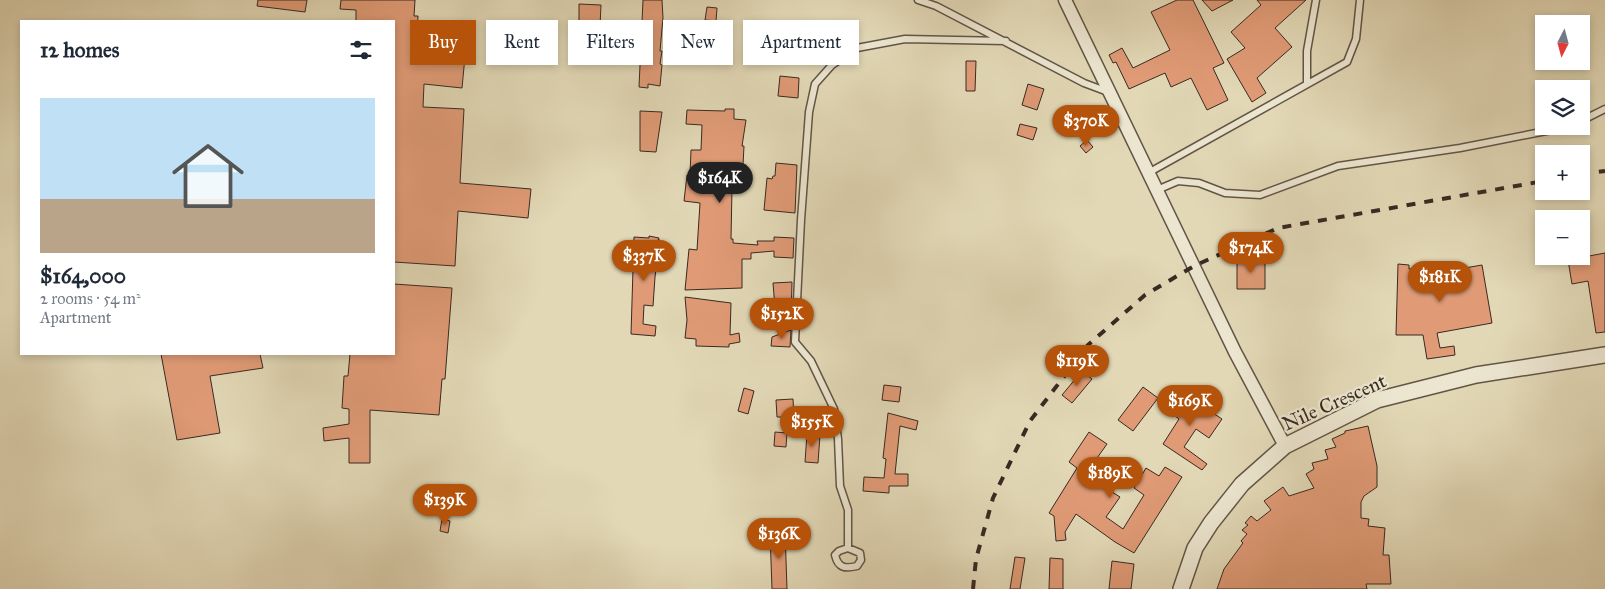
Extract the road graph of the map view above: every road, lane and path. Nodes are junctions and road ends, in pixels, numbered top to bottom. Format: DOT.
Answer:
graph roads {
  1 [pos="918,0"];
  2 [pos="1064,0"];
  3 [pos="1316,0"];
  4 [pos="1360,0"];
  5 [pos="1006,41"];
  6 [pos="1307,84"];
  7 [pos="1110,92"];
  8 [pos="1605,109"];
  9 [pos="1590,117"];
  10 [pos="1535,133"];
  11 [pos="1148,173"];
  12 [pos="1157,190"];
  13 [pos="1605,355"];
  14 [pos="1285,446"];
  15 [pos="848,548"];
  16 [pos="1181,589"];
  1 -- 5 [label="lane"];
  2 -- 7 [label="street"];
  3 -- 6 [label="lane"];
  4 -- 6 [label="lane"];
  5 -- 7 [label="lane"];
  5 -- 15 [label="lane"];
  6 -- 11 [label="lane"];
  7 -- 11 [label="street"];
  8 -- 9 [label="lane"];
  10 -- 12 [label="lane"];
  11 -- 12 [label="street"];
  12 -- 14 [label="street"];
  13 -- 14 [label="street, Nile Crescent"];
  14 -- 16 [label="street, Nile Crescent"];
}
